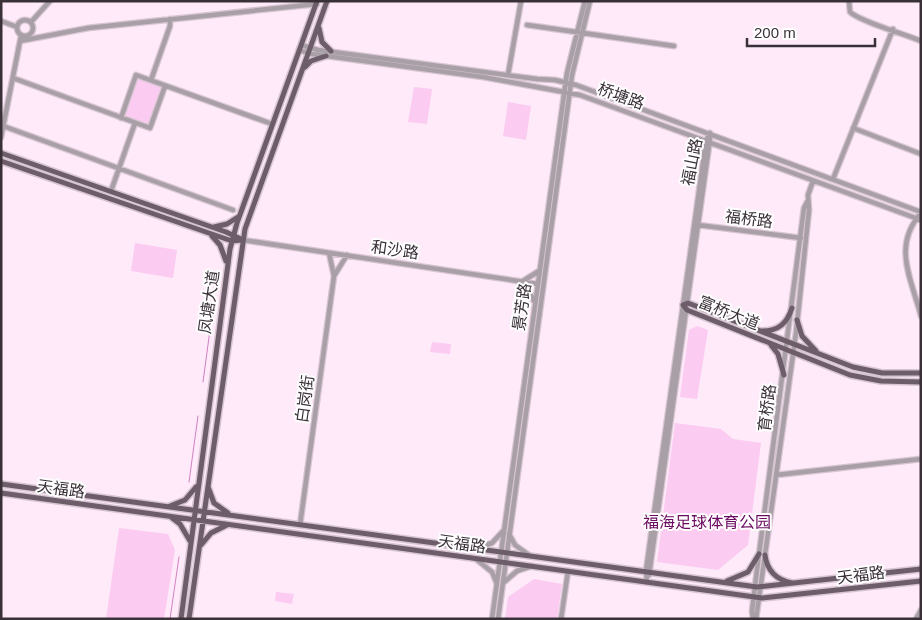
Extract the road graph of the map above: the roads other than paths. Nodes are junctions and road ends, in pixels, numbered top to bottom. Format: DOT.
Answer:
graph roads {
  1 [pos="50,1"];
  2 [pos="327,1"];
  3 [pos="521,1"];
  4 [pos="585,1"];
  5 [pos="590,1"];
  6 [pos="849,1"];
  7 [pos="317,3"];
  8 [pos="170,19"];
  9 [pos="1,21"];
  10 [pos="31,22"];
  11 [pos="319,25"];
  12 [pos="527,25"];
  13 [pos="17,27"];
  14 [pos="894,29"];
  15 [pos="580,32"];
  16 [pos="21,38"];
  17 [pos="921,40"];
  18 [pos="674,46"];
  19 [pos="300,48"];
  20 [pos="309,51"];
  21 [pos="330,51"];
  22 [pos="326,56"];
  23 [pos="302,71"];
  24 [pos="510,75"];
  25 [pos="12,78"];
  26 [pos="151,80"];
  27 [pos="568,83"];
  28 [pos="165,86"];
  29 [pos="567,92"];
  30 [pos="121,118"];
  31 [pos="136,123"];
  32 [pos="272,124"];
  33 [pos="853,128"];
  34 [pos="2,130"];
  35 [pos="710,133"];
  36 [pos="1,137"];
  37 [pos="708,141"];
  38 [pos="1,153"];
  39 [pos="921,154"];
  40 [pos="1,161"];
  41 [pos="119,168"];
  42 [pos="833,180"];
  43 [pos="813,181"];
  44 [pos="111,191"];
  45 [pos="808,201"];
  46 [pos="233,210"];
  47 [pos="241,212"];
  48 [pos="921,212"];
  49 [pos="918,219"];
  50 [pos="696,225"];
  51 [pos="212,227"];
  52 [pos="208,233"];
  53 [pos="233,234"];
  54 [pos="801,238"];
  55 [pos="243,240"];
  56 [pos="232,241"];
  57 [pos="329,253"];
  58 [pos="347,256"];
  59 [pos="227,263"];
  60 [pos="540,270"];
  61 [pos="334,276"];
  62 [pos="523,281"];
  63 [pos="540,284"];
  64 [pos="535,304"];
  65 [pos="686,306"];
  66 [pos="792,308"];
  67 [pos="921,316"];
  68 [pos="797,320"];
  69 [pos="756,330"];
  70 [pos="766,342"];
  71 [pos="791,343"];
  72 [pos="790,351"];
  73 [pos="820,354"];
  74 [pos="843,363"];
  75 [pos="840,371"];
  76 [pos="921,373"];
  77 [pos="784,375"];
  78 [pos="921,382"];
  79 [pos="921,459"];
  80 [pos="776,475"];
  81 [pos="199,480"];
  82 [pos="1,484"];
  83 [pos="208,484"];
  84 [pos="1,493"];
  85 [pos="168,507"];
  86 [pos="195,510"];
  87 [pos="204,512"];
  88 [pos="230,515"];
  89 [pos="168,516"];
  90 [pos="194,519"];
  91 [pos="203,520"];
  92 [pos="229,524"];
  93 [pos="300,525"];
  94 [pos="504,529"];
  95 [pos="509,534"];
  96 [pos="191,545"];
  97 [pos="200,548"];
  98 [pos="477,548"];
  99 [pos="504,552"];
  100 [pos="762,555"];
  101 [pos="530,556"];
  102 [pos="476,558"];
  103 [pos="503,562"];
  104 [pos="533,566"];
  105 [pos="921,569"];
  106 [pos="568,571"];
  107 [pos="648,572"];
  108 [pos="921,581"];
  109 [pos="646,582"];
  110 [pos="719,582"];
  111 [pos="500,584"];
  112 [pos="798,584"];
  113 [pos="755,586"];
  114 [pos="761,586"];
  115 [pos="757,596"];
  116 [pos="921,610"];
  117 [pos="181,619"];
  118 [pos="189,619"];
  119 [pos="492,619"];
  120 [pos="498,619"];
  121 [pos="561,619"];
  122 [pos="754,619"];
  123 [pos="916,619"];
  1 -- 10 [label="street"];
  2 -- 11 [label="main road, 凤塘大道"];
  3 -- 24 [label="street"];
  4 -- 15 [label="street, 景芳路"];
  5 -- 15 [label="street, 景芳路"];
  6 -- 14 [label="street"];
  7 -- 8 [label="street"];
  7 -- 19 [label="main road, 凤塘大道"];
  8 -- 16 [label="street"];
  8 -- 26 [label="street"];
  9 -- 13 [label="street"];
  10 -- 13 [label="street"];
  10 -- 16 [label="street"];
  11 -- 20 [label="main road, 凤塘大道"];
  11 -- 21 [label="main road"];
  12 -- 15 [label="street"];
  13 -- 16 [label="street"];
  14 -- 17 [label="street"];
  14 -- 33 [label="street"];
  15 -- 18 [label="street"];
  15 -- 27 [label="street, 景芳路"];
  16 -- 25 [label="street"];
  19 -- 20 [label="street, 桥塘路"];
  19 -- 32 [label="main road, 凤塘大道"];
  20 -- 21 [label="street, 桥塘路"];
  20 -- 22 [label="street, 桥塘路"];
  20 -- 23 [label="main road, 凤塘大道"];
  21 -- 24 [label="street, 桥塘路"];
  22 -- 23 [label="main road"];
  22 -- 29 [label="street, 桥塘路"];
  23 -- 55 [label="main road, 凤塘大道"];
  24 -- 27 [label="street, 桥塘路"];
  25 -- 30 [label="street"];
  25 -- 34 [label="street"];
  26 -- 28 [label="street"];
  26 -- 30 [label="street"];
  27 -- 29 [label="street, 景芳路"];
  27 -- 35 [label="street, 桥塘路"];
  28 -- 31 [label="street"];
  28 -- 32 [label="street"];
  29 -- 37 [label="street, 桥塘路"];
  29 -- 60 [label="street, 景芳路"];
  29 -- 63 [label="street, 景芳路"];
  30 -- 31 [label="street"];
  31 -- 41 [label="street"];
  32 -- 47 [label="main road, 凤塘大道"];
  33 -- 39 [label="street"];
  33 -- 42 [label="street"];
  34 -- 36 [label="street"];
  34 -- 41 [label="street"];
  35 -- 37 [label="street, 福山路"];
  35 -- 42 [label="street, 桥塘路"];
  37 -- 43 [label="street, 桥塘路"];
  37 -- 50 [label="street, 福山路"];
  38 -- 44 [label="main road, 和沙路"];
  40 -- 52 [label="main road, 和沙路"];
  41 -- 44 [label="street"];
  41 -- 46 [label="street"];
  42 -- 48 [label="street, 桥塘路"];
  43 -- 45 [label="street, 育桥路"];
  43 -- 49 [label="street, 桥塘路"];
  44 -- 51 [label="main road, 和沙路"];
  45 -- 54 [label="street, 育桥路"];
  45 -- 68 [label="street, 育桥路"];
  47 -- 51 [label="main road"];
  47 -- 53 [label="main road, 凤塘大道"];
  48 -- 49 [label="street"];
  49 -- 67 [label="street"];
  50 -- 54 [label="street, 福桥路"];
  50 -- 65 [label="street, 福山路"];
  51 -- 53 [label="main road, 和沙路"];
  52 -- 56 [label="main road, 和沙路"];
  52 -- 59 [label="main road"];
  53 -- 55 [label="main road, 和沙路"];
  53 -- 56 [label="main road, 凤塘大道"];
  54 -- 66 [label="street, 育桥路"];
  55 -- 56 [label="main road, 和沙路"];
  55 -- 57 [label="street, 和沙路"];
  55 -- 83 [label="main road, 凤塘大道"];
  56 -- 59 [label="main road, 凤塘大道"];
  57 -- 58 [label="street, 和沙路"];
  57 -- 61 [label="street"];
  58 -- 61 [label="street"];
  58 -- 62 [label="street, 和沙路"];
  59 -- 81 [label="main road, 凤塘大道"];
  60 -- 62 [label="street"];
  60 -- 63 [label="street, 景芳路"];
  61 -- 93 [label="street, 白岗街"];
  62 -- 63 [label="street, 和沙路"];
  62 -- 64 [label="street"];
  63 -- 64 [label="street, 景芳路"];
  63 -- 95 [label="street, 景芳路"];
  64 -- 94 [label="street, 景芳路"];
  65 -- 69 [label="main road, 富桥大道"];
  65 -- 70 [label="main road, 富桥大道"];
  65 -- 107 [label="street, 福山路"];
  66 -- 69 [label="main road"];
  66 -- 71 [label="street, 育桥路"];
  68 -- 71 [label="street, 育桥路"];
  68 -- 73 [label="main road"];
  69 -- 71 [label="main road, 富桥大道"];
  70 -- 72 [label="main road, 富桥大道"];
  70 -- 77 [label="main road"];
  71 -- 72 [label="street, 育桥路"];
  71 -- 73 [label="main road, 富桥大道"];
  72 -- 75 [label="main road, 富桥大道"];
  72 -- 77 [label="street, 育桥路"];
  72 -- 80 [label="street, 育桥路"];
  73 -- 74 [label="main road, 富桥大道"];
  74 -- 75 [label="street"];
  74 -- 76 [label="main road, 富桥大道"];
  75 -- 78 [label="main road, 富桥大道"];
  77 -- 100 [label="street, 育桥路"];
  79 -- 80 [label="street"];
  80 -- 100 [label="street, 育桥路"];
  81 -- 85 [label="main road"];
  81 -- 86 [label="main road, 凤塘大道"];
  82 -- 85 [label="main road, 天福路"];
  83 -- 87 [label="main road, 凤塘大道"];
  83 -- 88 [label="main road"];
  84 -- 89 [label="main road, 天福路"];
  85 -- 86 [label="main road, 天福路"];
  86 -- 87 [label="main road, 天福路"];
  86 -- 90 [label="main road, 凤塘大道"];
  87 -- 88 [label="main road, 天福路"];
  87 -- 91 [label="main road, 凤塘大道"];
  88 -- 93 [label="main road, 天福路"];
  89 -- 90 [label="main road, 天福路"];
  89 -- 96 [label="main road"];
  90 -- 91 [label="main road, 天福路"];
  90 -- 96 [label="main road, 凤塘大道"];
  91 -- 92 [label="main road, 天福路"];
  91 -- 97 [label="main road, 凤塘大道"];
  92 -- 97 [label="main road"];
  92 -- 102 [label="main road, 天福路"];
  93 -- 98 [label="main road, 天福路"];
  94 -- 98 [label="street"];
  94 -- 99 [label="street, 景芳路"];
  95 -- 99 [label="street, 景芳路"];
  95 -- 101 [label="street"];
  96 -- 117 [label="main road, 凤塘大道"];
  97 -- 118 [label="main road, 凤塘大道"];
  98 -- 99 [label="main road, 天福路"];
  99 -- 101 [label="main road, 天福路"];
  99 -- 103 [label="street, 景芳路"];
  100 -- 110 [label="main road"];
  100 -- 112 [label="main road"];
  100 -- 113 [label="street, 育桥路"];
  100 -- 114 [label="street, 育桥路"];
  101 -- 107 [label="main road, 天福路"];
  102 -- 103 [label="main road, 天福路"];
  102 -- 111 [label="street"];
  103 -- 104 [label="main road, 天福路"];
  103 -- 111 [label="street, 景芳路"];
  104 -- 106 [label="main road, 天福路"];
  104 -- 111 [label="street"];
  105 -- 112 [label="main road, 天福路"];
  106 -- 109 [label="main road, 天福路"];
  106 -- 121 [label="street"];
  107 -- 109 [label="street, 福山路"];
  107 -- 110 [label="main road, 天福路"];
  108 -- 115 [label="main road, 天福路"];
  109 -- 115 [label="main road, 天福路"];
  110 -- 113 [label="main road, 天福路"];
  111 -- 119 [label="street, 景芳路"];
  111 -- 120 [label="street, 景芳路"];
  112 -- 114 [label="main road, 天福路"];
  113 -- 114 [label="main road, 天福路"];
  113 -- 115 [label="street, 育桥路"];
  114 -- 115 [label="street, 育桥路"];
  115 -- 122 [label="street, 育桥路"];
  116 -- 123 [label="street"];
}
